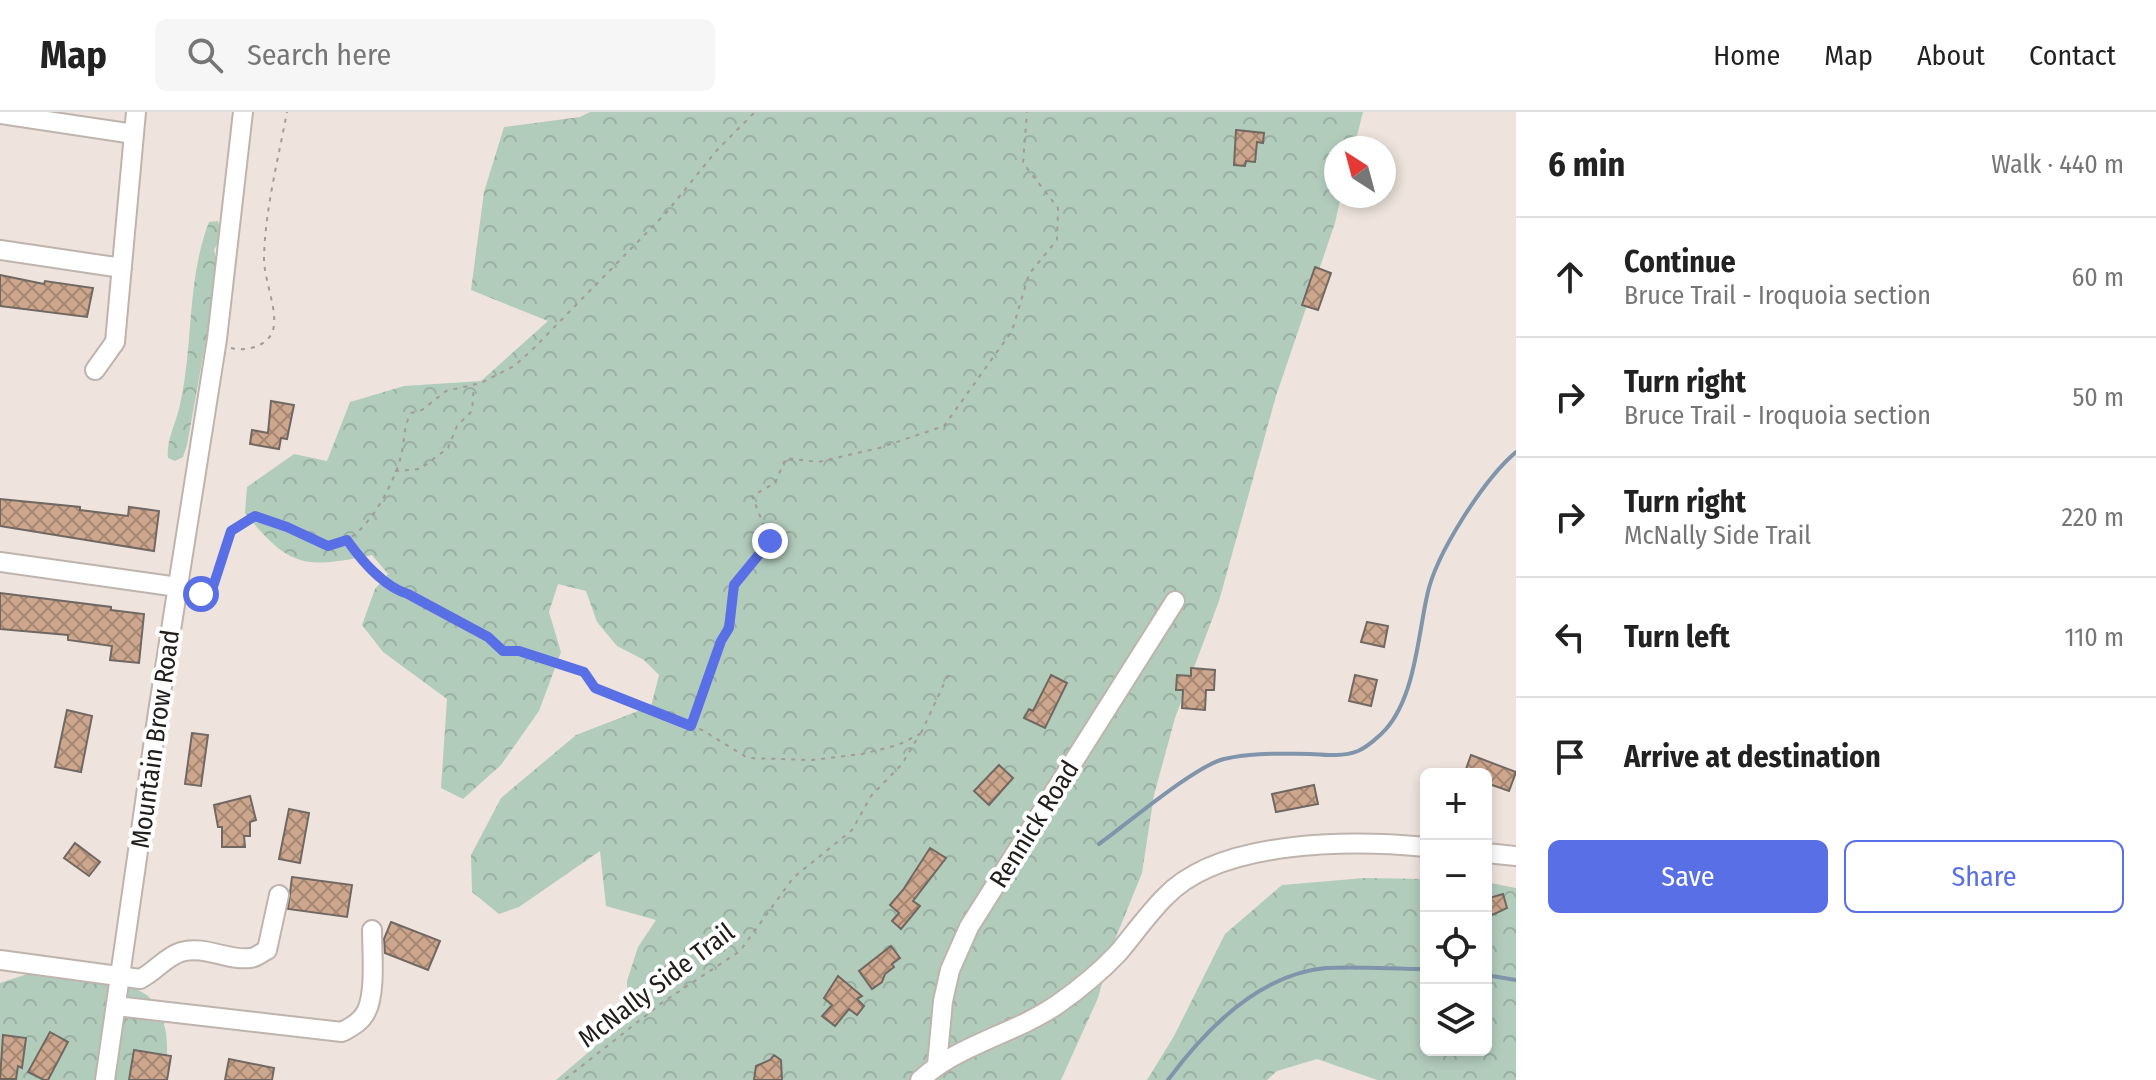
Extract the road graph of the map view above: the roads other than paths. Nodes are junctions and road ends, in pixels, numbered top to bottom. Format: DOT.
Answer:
graph roads {
  1 [pos="136,112"];
  2 [pos="243,112"];
  3 [pos="0,114"];
  4 [pos="134,134"];
  5 [pos="0,250"];
  6 [pos="122,268"];
  7 [pos="95,370"];
  8 [pos="0,562"];
  9 [pos="178,587"];
  10 [pos="1175,601"];
  11 [pos="1420,847"];
  12 [pos="1492,854"];
  13 [pos="1516,856"];
  14 [pos="279,895"];
  15 [pos="372,930"];
  16 [pos="0,960"];
  17 [pos="120,975"];
  18 [pos="116,1006"];
  19 [pos="937,1065"];
  20 [pos="105,1080"];
  21 [pos="920,1080"];
  1 -- 4 [label="street"];
  2 -- 9 [label="street, Mountain Brow Road"];
  3 -- 4 [label="street"];
  4 -- 6 [label="street"];
  5 -- 6 [label="street"];
  6 -- 7 [label="street"];
  8 -- 9 [label="street"];
  9 -- 17 [label="street, Mountain Brow Road"];
  10 -- 19 [label="street, Rennick Road"];
  11 -- 19 [label="street"];
  12 -- 13 [label="street"];
  14 -- 17 [label="street"];
  15 -- 18 [label="street"];
  16 -- 17 [label="street"];
  17 -- 18 [label="street, Mountain Brow Road"];
  18 -- 20 [label="street, Mountain Brow Road"];
  19 -- 21 [label="street"];
}
